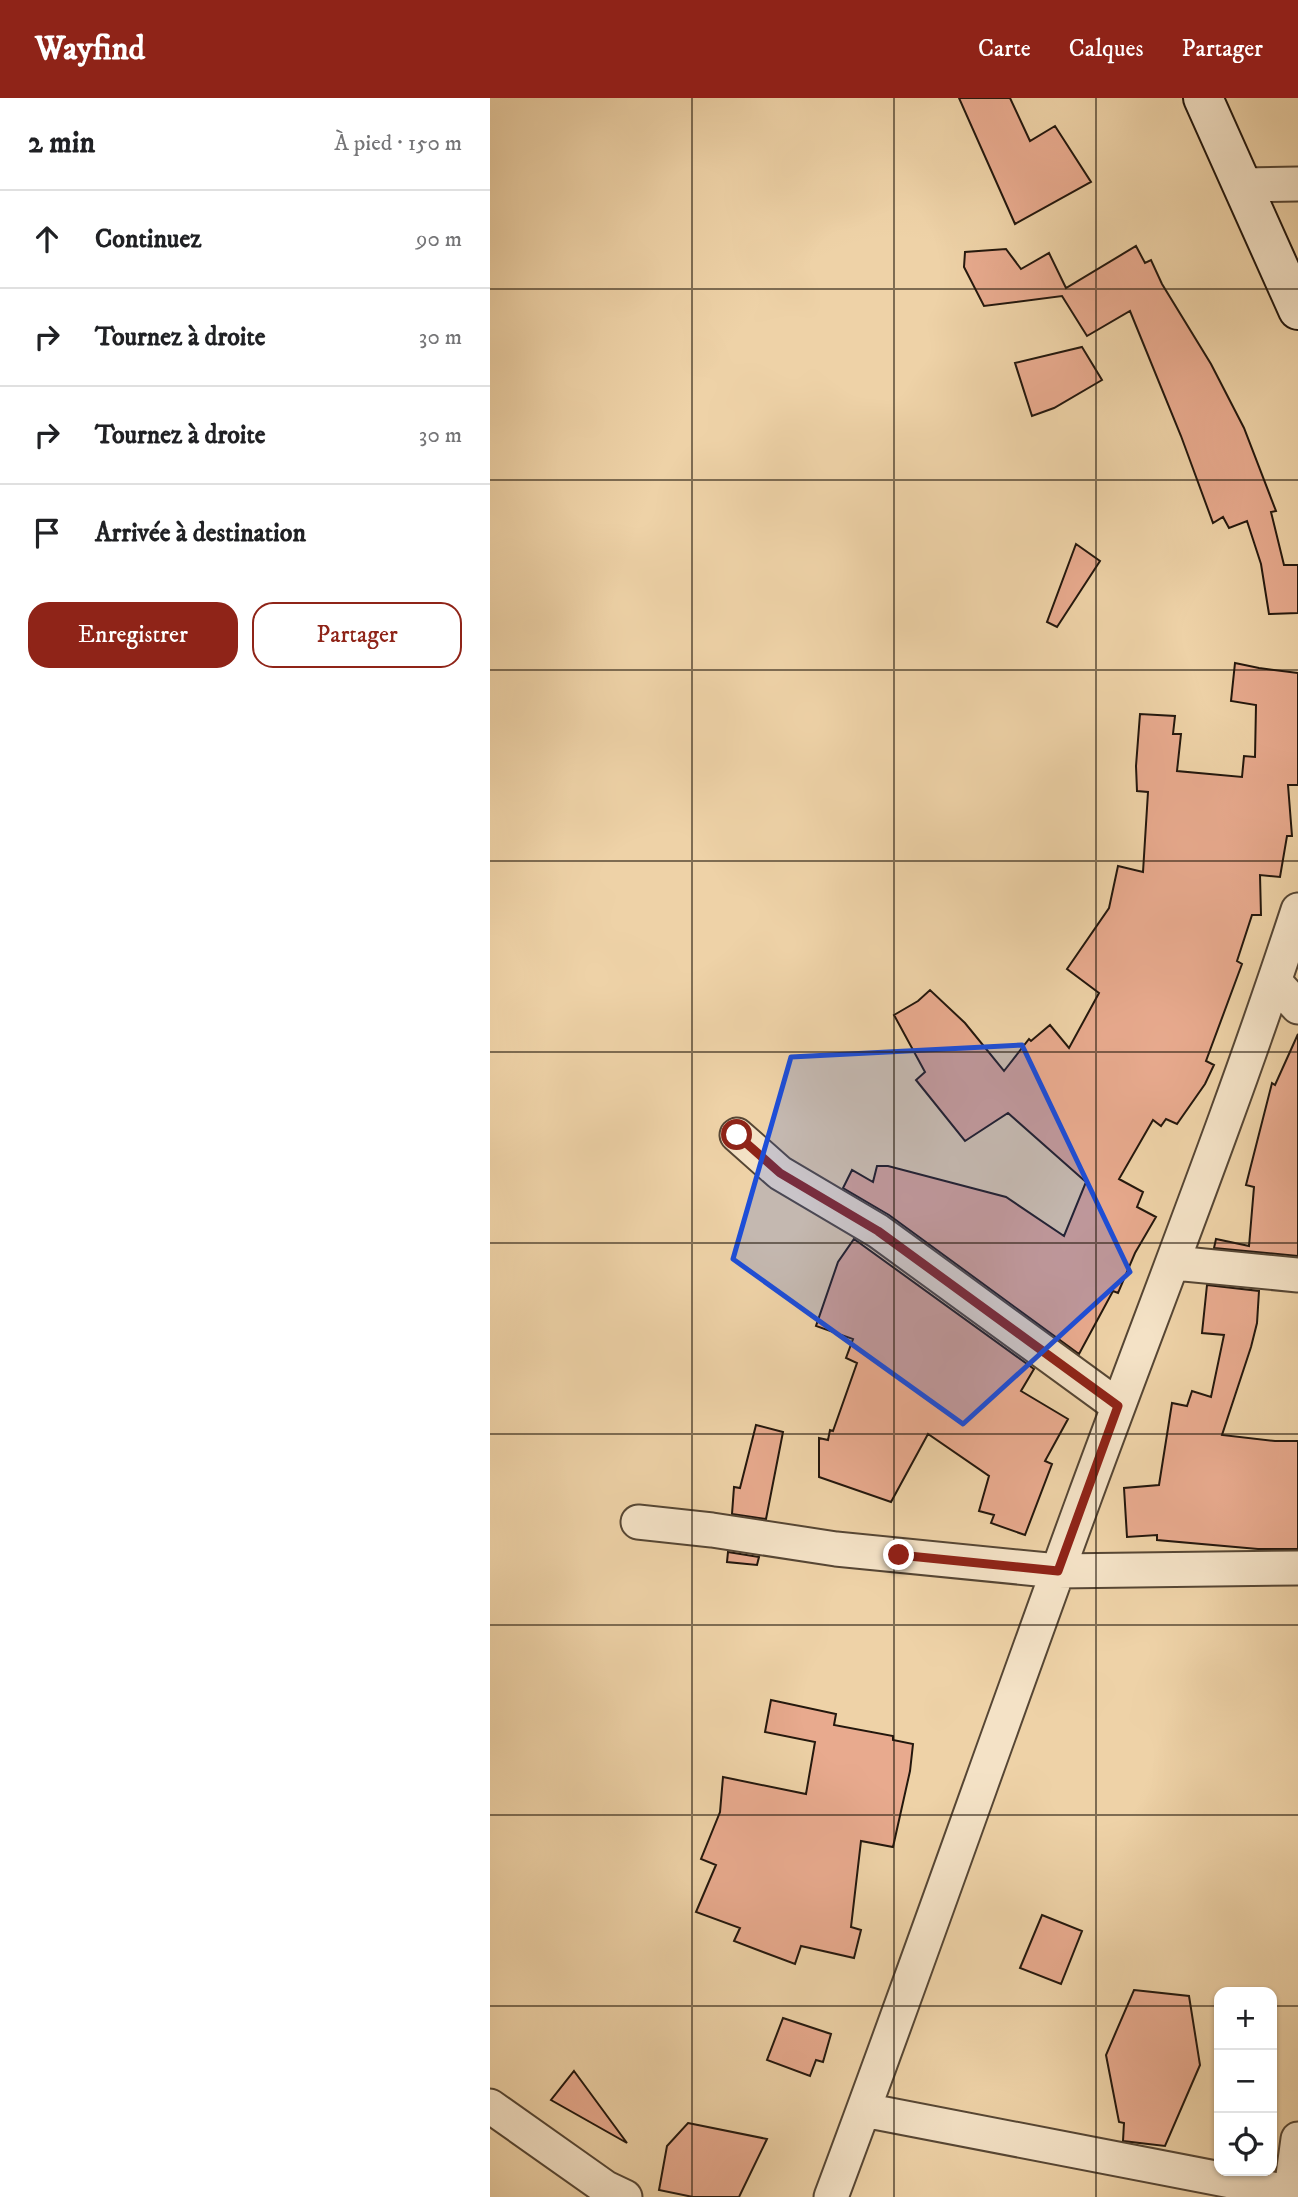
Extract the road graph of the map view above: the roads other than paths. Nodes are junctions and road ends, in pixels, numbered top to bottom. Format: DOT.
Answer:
graph roads {
  1 [pos="1203,98"];
  2 [pos="1298,184"];
  3 [pos="1243,185"];
  4 [pos="1298,310"];
  5 [pos="1298,910"];
  6 [pos="1275,982"];
  7 [pos="1298,1007"];
  8 [pos="737,1135"];
  9 [pos="1174,1263"];
  10 [pos="1298,1275"];
  11 [pos="1118,1406"];
  12 [pos="638,1522"];
  13 [pos="1298,1567"];
  14 [pos="1058,1571"];
  15 [pos="490,2106"];
  16 [pos="864,2110"];
  17 [pos="1298,2139"];
  18 [pos="1293,2195"];
  19 [pos="625,2197"];
  20 [pos="831,2197"];
  1 -- 3 [label="street"];
  2 -- 3 [label="street"];
  3 -- 4 [label="street"];
  5 -- 6 [label="street"];
  6 -- 7 [label="street"];
  6 -- 9 [label="street"];
  8 -- 11 [label="street"];
  9 -- 10 [label="street"];
  9 -- 11 [label="street"];
  11 -- 14 [label="street"];
  12 -- 14 [label="street"];
  13 -- 14 [label="street"];
  14 -- 16 [label="street"];
  15 -- 19 [label="street"];
  16 -- 18 [label="street"];
  16 -- 20 [label="street"];
  17 -- 18 [label="street"];
}
